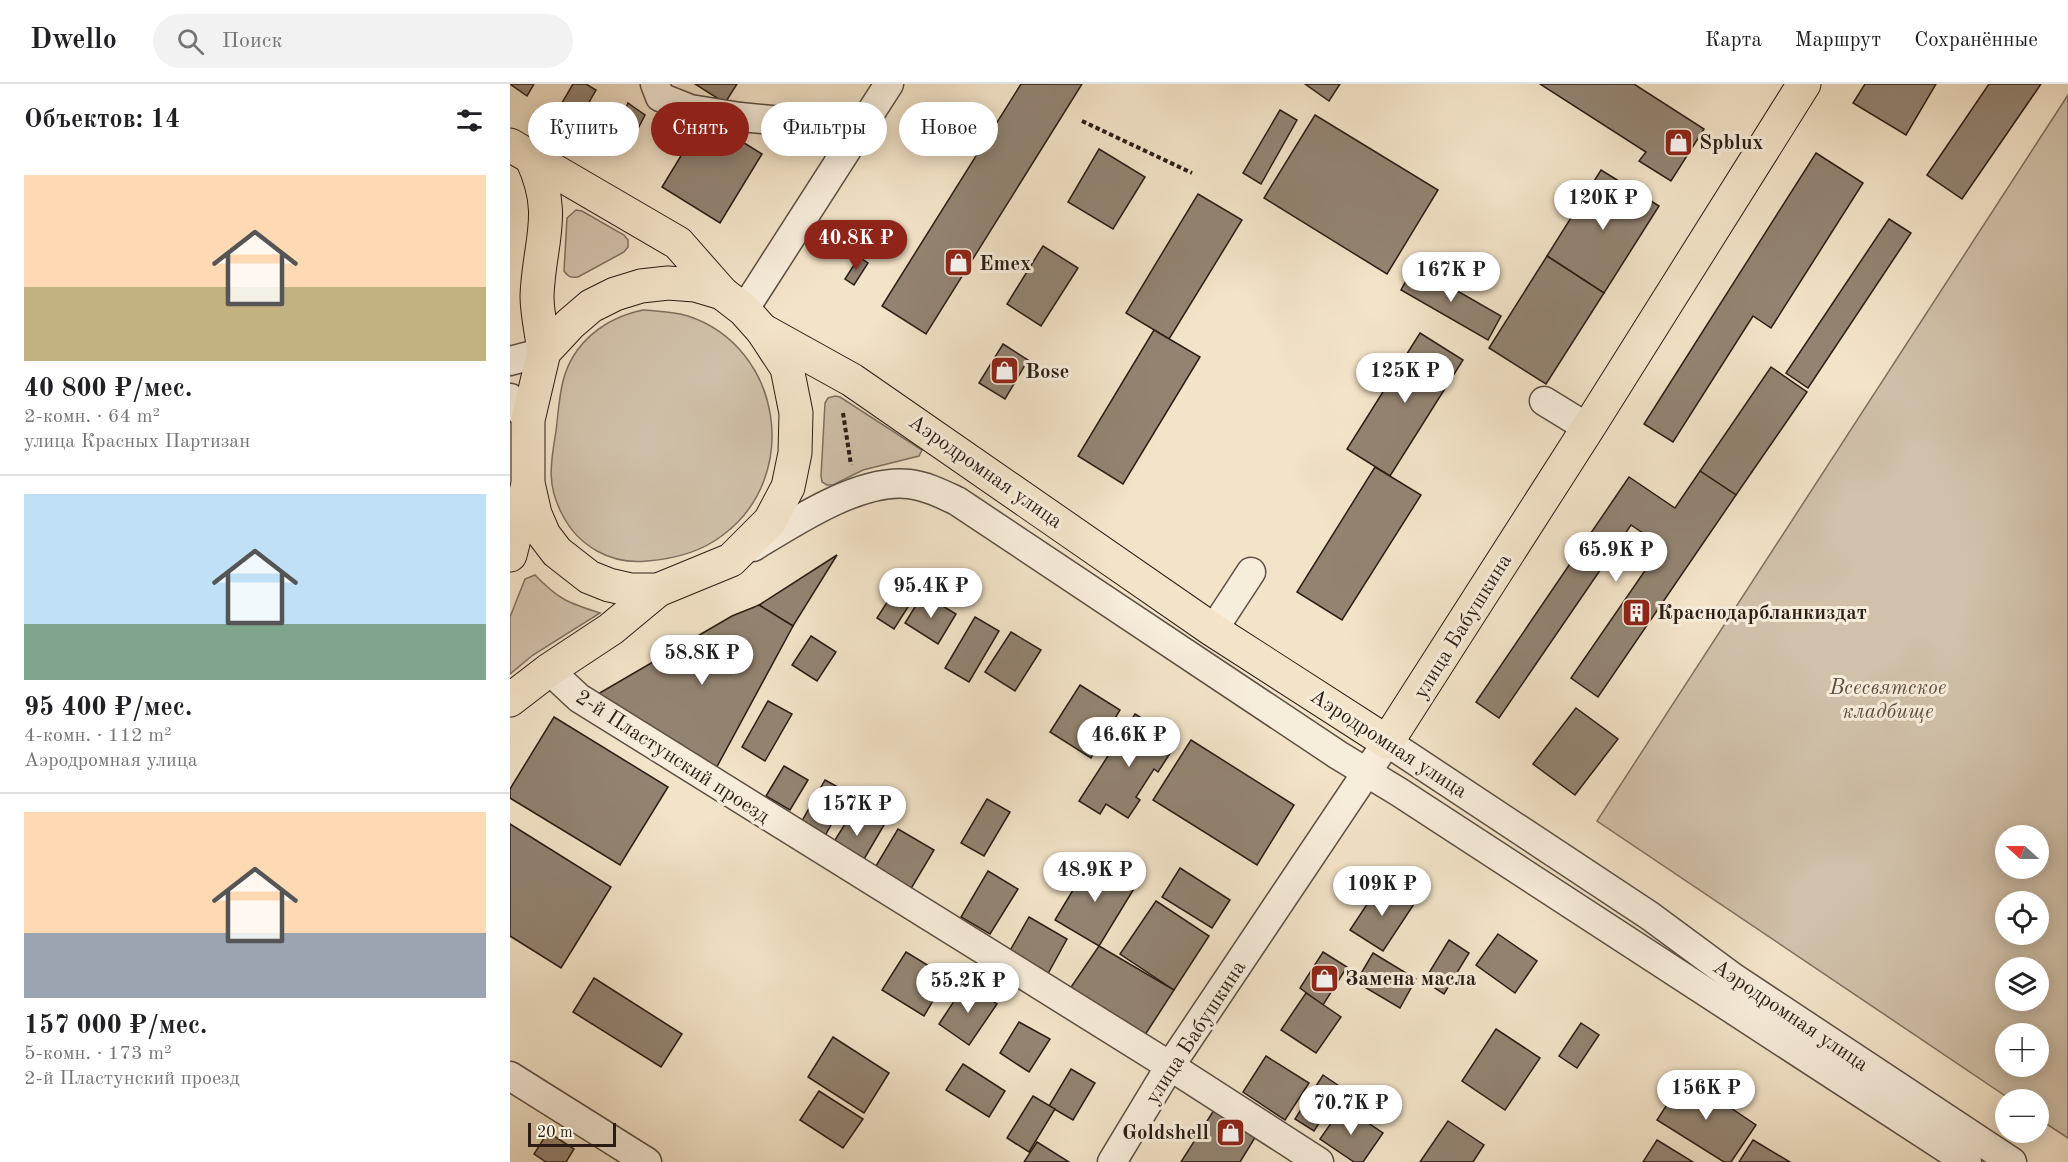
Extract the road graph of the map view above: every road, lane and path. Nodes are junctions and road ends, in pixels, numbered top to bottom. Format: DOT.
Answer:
graph roads {
  1 [pos="655,84"];
  2 [pos="889,84"];
  3 [pos="1804,84"];
  4 [pos="877,102"];
  5 [pos="761,119"];
  6 [pos="1082,121"];
  7 [pos="521,152"];
  8 [pos="842,156"];
  9 [pos="1192,173"];
  10 [pos="743,311"];
  11 [pos="544,351"];
  12 [pos="510,361"];
  13 [pos="1544,401"];
  14 [pos="844,407"];
  15 [pos="519,409"];
  16 [pos="1588,428"];
  17 [pos="853,474"];
  18 [pos="528,483"];
  19 [pos="510,555"];
  20 [pos="731,560"];
  21 [pos="1251,572"];
  22 [pos="658,590"];
  23 [pos="1214,630"];
  24 [pos="549,670"];
  25 [pos="510,700"];
  26 [pos="1387,742"];
  27 [pos="1366,772"];
  28 [pos="1170,1066"];
  29 [pos="510,1076"];
  30 [pos="647,1162"];
  31 [pos="1112,1162"];
  32 [pos="1319,1162"];
  33 [pos="1967,1162"];
  34 [pos="2012,1162"];
  1 -- 5 [label="street"];
  2 -- 4 [label="street"];
  3 -- 16 [label="main road, улица Бабушкина"];
  6 -- 9 [label="path"];
  7 -- 10 [label="main road"];
  7 -- 11 [label="main road"];
  8 -- 10 [label="street"];
  10 -- 11 [label="main road"];
  10 -- 20 [label="main road"];
  10 -- 23 [label="main road, Аэродромная улица"];
  11 -- 12 [label="street"];
  11 -- 15 [label="main road"];
  13 -- 16 [label="street"];
  14 -- 17 [label="path"];
  15 -- 18 [label="main road"];
  16 -- 26 [label="main road, улица Бабушкина"];
  18 -- 19 [label="main road"];
  18 -- 22 [label="main road"];
  20 -- 22 [label="main road"];
  20 -- 27 [label="street, Аэродромная улица"];
  21 -- 23 [label="street"];
  22 -- 24 [label="main road"];
  23 -- 26 [label="main road, Аэродромная улица"];
  24 -- 25 [label="main road"];
  24 -- 28 [label="street, 2-й Пластунский проезд"];
  26 -- 27 [label="street, улица Бабушкина"];
  26 -- 34 [label="street, Аэродромная улица"];
  27 -- 28 [label="street, улица Бабушкина"];
  27 -- 33 [label="street, Аэродромная улица"];
  28 -- 31 [label="street, улица Бабушкина"];
  28 -- 32 [label="street, 2-й Пластунский проезд"];
  29 -- 30 [label="street"];
}
